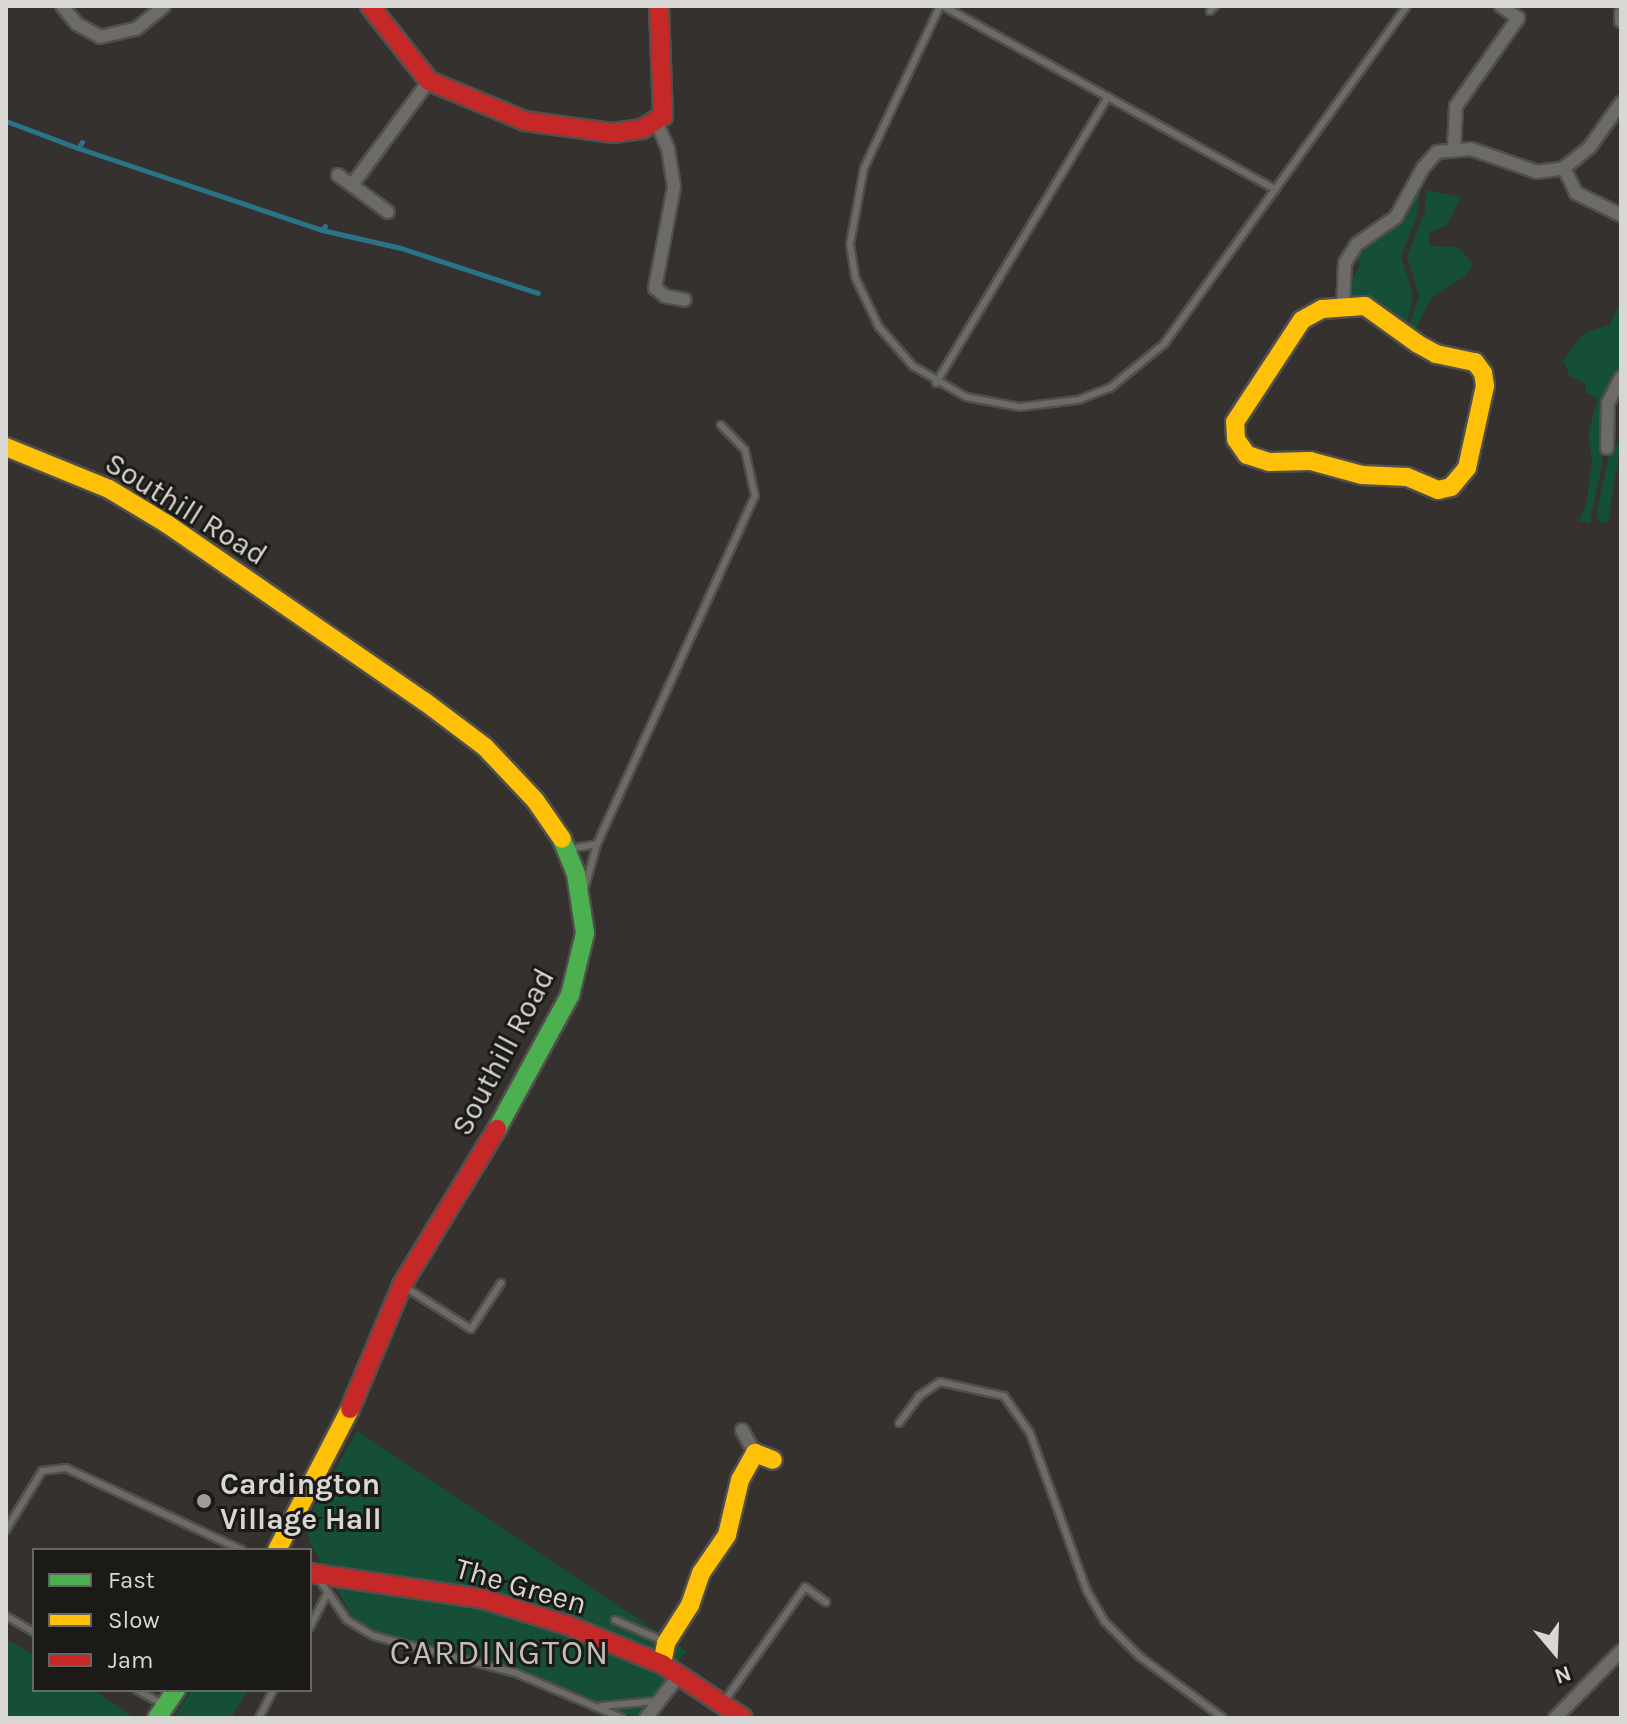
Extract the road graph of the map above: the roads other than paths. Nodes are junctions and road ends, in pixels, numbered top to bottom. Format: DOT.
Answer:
graph roads {
  1 [pos="62,6"];
  2 [pos="164,6"];
  3 [pos="659,6"];
  4 [pos="942,6"];
  5 [pos="1407,6"];
  6 [pos="1501,6"];
  7 [pos="379,9"];
  8 [pos="1621,13"];
  9 [pos="1621,21"];
  10 [pos="429,81"];
  11 [pos="1108,97"];
  12 [pos="1621,103"];
  13 [pos="657,123"];
  14 [pos="1454,149"];
  15 [pos="1564,168"];
  16 [pos="338,175"];
  17 [pos="352,185"];
  18 [pos="1276,190"];
  19 [pos="388,212"];
  20 [pos="1621,215"];
  21 [pos="685,300"];
  22 [pos="1343,307"];
  23 [pos="1621,377"];
  24 [pos="936,383"];
  25 [pos="721,425"];
  26 [pos="6,447"];
  27 [pos="1607,448"];
  28 [pos="597,844"];
  29 [pos="566,849"];
  30 [pos="582,899"];
  31 [pos="501,1283"];
  32 [pos="402,1285"];
  33 [pos="899,1423"];
  34 [pos="742,1430"];
  35 [pos="755,1453"];
  36 [pos="773,1460"];
  37 [pos="6,1530"];
  38 [pos="238,1548"];
  39 [pos="278,1548"];
  40 [pos="313,1574"];
  41 [pos="327,1594"];
  42 [pos="826,1602"];
  43 [pos="6,1616"];
  44 [pos="615,1620"];
  45 [pos="312,1623"];
  46 [pos="32,1631"];
  47 [pos="666,1643"];
  48 [pos="1621,1651"];
  49 [pos="662,1664"];
  50 [pos="680,1674"];
  51 [pos="141,1692"];
  52 [pos="272,1692"];
  53 [pos="659,1701"];
  54 [pos="723,1703"];
  55 [pos="166,1705"];
  56 [pos="597,1706"];
  57 [pos="259,1718"];
  58 [pos="622,1718"];
  59 [pos="646,1718"];
  60 [pos="743,1718"];
  61 [pos="1223,1718"];
  62 [pos="1555,1718"];
  1 -- 2 [label="street"];
  3 -- 13 [label="street"];
  4 -- 11 [label="lane"];
  4 -- 24 [label="lane"];
  5 -- 18 [label="lane"];
  6 -- 14 [label="street"];
  7 -- 10 [label="street"];
  8 -- 9 [label="street"];
  10 -- 13 [label="street"];
  10 -- 17 [label="street"];
  11 -- 18 [label="lane"];
  11 -- 24 [label="lane"];
  12 -- 15 [label="street"];
  13 -- 21 [label="street"];
  14 -- 15 [label="street"];
  14 -- 22 [label="street"];
  15 -- 20 [label="street"];
  16 -- 17 [label="street"];
  17 -- 19 [label="street"];
  18 -- 24 [label="lane"];
  22 -- 22 [label="street"];
  23 -- 27 [label="street"];
  25 -- 28 [label="lane"];
  26 -- 29 [label="street, Southill Road"];
  28 -- 29 [label="lane"];
  28 -- 30 [label="lane"];
  29 -- 30 [label="street, Southill Road"];
  30 -- 32 [label="street, Southill Road"];
  31 -- 32 [label="lane"];
  32 -- 39 [label="street, Southill Road"];
  33 -- 61 [label="lane"];
  34 -- 35 [label="street"];
  35 -- 36 [label="street"];
  35 -- 47 [label="street"];
  37 -- 38 [label="lane"];
  40 -- 41 [label="lane"];
  40 -- 49 [label="street, The Green"];
  41 -- 45 [label="lane"];
  41 -- 56 [label="lane"];
  42 -- 54 [label="lane"];
  43 -- 46 [label="lane"];
  44 -- 47 [label="lane"];
  47 -- 49 [label="street"];
  48 -- 62 [label="street"];
  49 -- 50 [label="street, The Green"];
  50 -- 53 [label="street"];
  50 -- 54 [label="street, The Green"];
  51 -- 55 [label="lane"];
  52 -- 57 [label="lane"];
  53 -- 56 [label="lane"];
  53 -- 59 [label="street"];
  54 -- 60 [label="street, The Green"];
  56 -- 58 [label="lane"];
}
